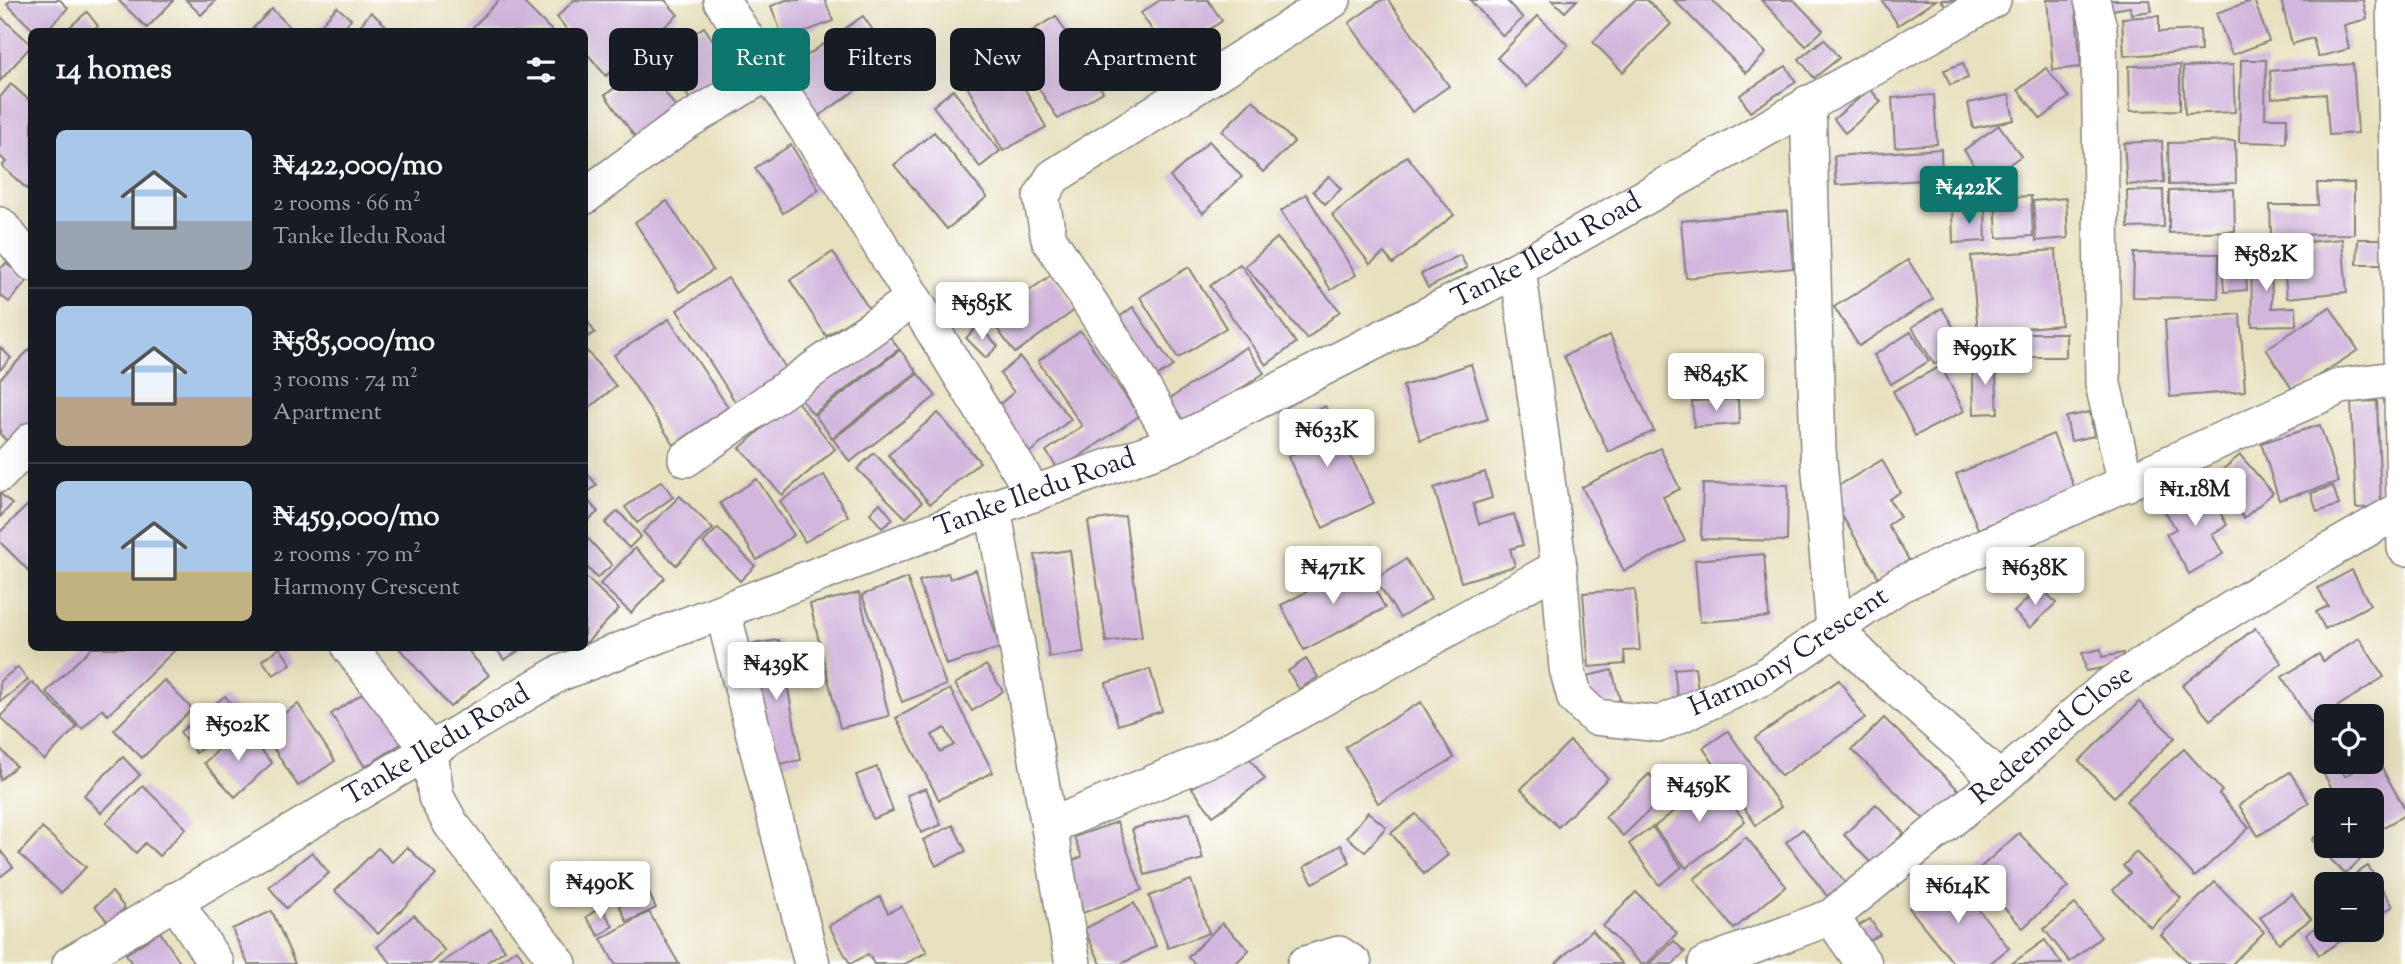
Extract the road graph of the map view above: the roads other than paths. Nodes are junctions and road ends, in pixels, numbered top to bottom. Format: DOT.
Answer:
graph roads {
  1 [pos="721,0"];
  2 [pos="1333,0"];
  3 [pos="1993,0"];
  4 [pos="2092,0"];
  5 [pos="2394,0"];
  6 [pos="739,28"];
  7 [pos="737,91"];
  8 [pos="779,91"];
  9 [pos="1808,103"];
  10 [pos="588,194"];
  11 [pos="0,225"];
  12 [pos="28,258"];
  13 [pos="1518,269"];
  14 [pos="913,299"];
  15 [pos="2401,378"];
  16 [pos="1175,443"];
  17 [pos="28,444"];
  18 [pos="686,459"];
  19 [pos="0,474"];
  20 [pos="2126,484"];
  21 [pos="1034,494"];
  22 [pos="2403,508"];
  23 [pos="993,509"];
  24 [pos="2405,548"];
  25 [pos="1559,567"];
  26 [pos="723,612"];
  27 [pos="1834,628"];
  28 [pos="352,651"];
  29 [pos="430,751"];
  30 [pos="2000,780"];
  31 [pos="1050,826"];
  32 [pos="175,900"];
  33 [pos="1831,917"];
  34 [pos="70,964"];
  35 [pos="216,964"];
  36 [pos="559,964"];
  37 [pos="812,964"];
  38 [pos="1073,964"];
  39 [pos="1304,964"];
  40 [pos="1354,964"];
  41 [pos="1706,964"];
  42 [pos="1864,964"];
  1 -- 6 [label="street"];
  2 -- 16 [label="street"];
  3 -- 9 [label="street, Tanke Iledu Road"];
  4 -- 20 [label="street"];
  5 -- 15 [label="street"];
  7 -- 10 [label="street"];
  8 -- 14 [label="street"];
  9 -- 13 [label="street, Tanke Iledu Road"];
  9 -- 27 [label="street"];
  11 -- 12 [label="street"];
  13 -- 16 [label="street, Tanke Iledu Road"];
  13 -- 25 [label="street, Harmony Crescent"];
  14 -- 18 [label="street"];
  14 -- 21 [label="street"];
  15 -- 20 [label="street, Harmony Crescent"];
  15 -- 22 [label="street"];
  16 -- 21 [label="street, Tanke Iledu Road"];
  17 -- 19 [label="street"];
  20 -- 27 [label="street, Harmony Crescent"];
  21 -- 23 [label="street, Tanke Iledu Road"];
  22 -- 24 [label="street"];
  22 -- 30 [label="street, Redeemed Close"];
  23 -- 26 [label="street, Tanke Iledu Road"];
  23 -- 31 [label="street"];
  25 -- 27 [label="street, Harmony Crescent"];
  25 -- 31 [label="street"];
  26 -- 29 [label="street, Tanke Iledu Road"];
  26 -- 37 [label="street"];
  27 -- 30 [label="street"];
  28 -- 29 [label="street"];
  29 -- 32 [label="street, Tanke Iledu Road"];
  29 -- 36 [label="street"];
  30 -- 33 [label="street, Redeemed Close"];
  31 -- 38 [label="street"];
  32 -- 34 [label="street, Tanke Iledu Road"];
  32 -- 35 [label="street"];
  33 -- 41 [label="street, Redeemed Close"];
  33 -- 42 [label="street"];
  39 -- 40 [label="street"];
}
